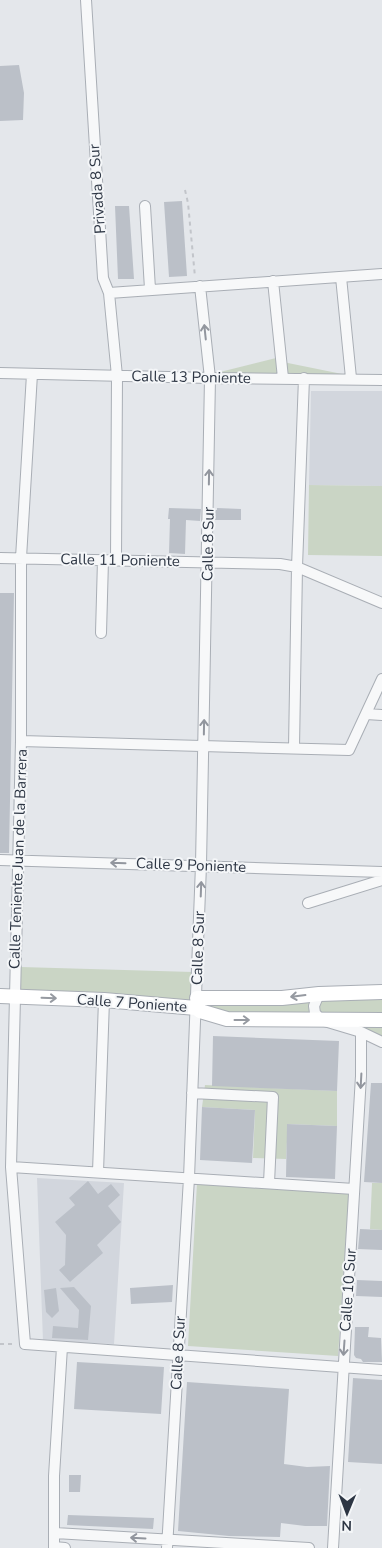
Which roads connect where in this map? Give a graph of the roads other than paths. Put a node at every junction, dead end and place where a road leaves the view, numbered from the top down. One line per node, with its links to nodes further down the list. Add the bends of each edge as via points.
1 (86, 0): 8 (street, Privada 8 Sur, via 103,278)
2 (145, 206): 7 (street)
3 (382, 274): 4 (street)
4 (341, 277): 5 (street); 15 (street)
5 (273, 281): 6 (street); 13 (street)
6 (198, 286): 7 (street); 12 (street, Calle 8 Sur, one-way to 6)
7 (150, 289): 8 (street)
8 (109, 293): 11 (street, Privada 8 Sur)
9 (0, 373): 10 (street, Calle 13 Poniente)
10 (32, 374): 11 (street, Calle 13 Poniente); 18 (street, Calle Teniente Juan de la Barrera)
11 (117, 376): 12 (street, Calle 13 Poniente); 20 (street, Privada 8 Sur)
12 (210, 378): 13 (street, Calle 13 Poniente); 21 (street, Calle 8 Sur, one-way to 12)
13 (283, 378): 14 (street, Calle 13 Poniente)
14 (304, 378): 15 (street, Calle 13 Poniente); 22 (street)
15 (351, 378): 16 (street, Calle 13 Poniente)
16 (382, 380)
17 (0, 558): 18 (street, Calle 11 Poniente)
18 (22, 558): 19 (street, Calle 11 Poniente); 28 (street, Calle Teniente Juan de la Barrera)
19 (103, 560): 20 (street, Calle 11 Poniente); 24 (street)
20 (116, 560): 21 (street, Calle 11 Poniente)
21 (207, 562): 22 (street, Calle 11 Poniente); 29 (street, Calle 8 Sur, one-way to 21)
22 (297, 567): 23 (street, Calle 11 Poniente); 30 (street)
23 (382, 603)
24 (102, 633)
25 (382, 679): 26 (street)
26 (366, 714): 27 (street); 30 (street, via 350,750)
27 (382, 715)
28 (21, 741): 29 (street); 32 (street, Calle Teniente Juan de la Barrera)
29 (204, 746): 30 (street); 33 (street, Calle 8 Sur)
30 (294, 748)
31 (0, 860): 32 (street, Calle 9 Poniente)
32 (18, 860): 33 (street, Calle 9 Poniente, one-way to 32); 40 (street, Calle Teniente Juan de la Barrera)
33 (202, 866): 34 (street, Calle 9 Poniente); 42 (street, Calle 8 Sur, one-way to 33)
34 (382, 872)
35 (382, 880): 36 (street)
36 (308, 903)
37 (382, 992): 38 (main road, Calle 7 Poniente)
38 (320, 994): 42 (main road, Calle 7 Poniente, one-way to 42); 43 (street, via 314,1006 315,1014)
39 (0, 996): 40 (main road, Calle 7 Poniente)
40 (14, 996): 41 (main road, Calle 7 Poniente, one-way to 41); 48 (street, Calle Teniente Juan de la Barrera)
41 (104, 1000): 42 (main road, Calle 7 Poniente); 49 (street)
42 (196, 1003): 43 (main road, Calle 7 Poniente, one-way to 43, via 205,1013 227,1019); 47 (street, Calle 8 Sur)
43 (321, 1020): 44 (main road, Calle 7 Poniente); 45 (street)
44 (382, 1020)
45 (361, 1032): 46 (street); 52 (street, Calle 10 Sur, one-way to 52, via 362,1076)
46 (382, 1042)
47 (192, 1094): 50 (street, Calle 8 Sur); 51 (street, via 273,1097)
48 (11, 1168): 49 (street); 53 (street, Calle Teniente Juan de la Barrera, via 25,1344)
49 (98, 1172): 50 (street)
50 (188, 1178): 51 (street); 54 (street, Calle 8 Sur)
51 (269, 1183): 52 (street)
52 (354, 1189): 55 (street, Calle 10 Sur, one-way to 55)
53 (62, 1347): 54 (street); 57 (street, via 54,1476)
54 (178, 1355): 55 (street); 58 (street, Calle 8 Sur)
55 (343, 1367): 56 (street); 62 (street, Calle 10 Sur)
56 (382, 1370)
57 (55, 1534): 58 (street, one-way to 57); 60 (street)
58 (167, 1544): 59 (street)
59 (260, 1547): 61 (street)
60 (58, 1548)
61 (309, 1548)
62 (333, 1548)

